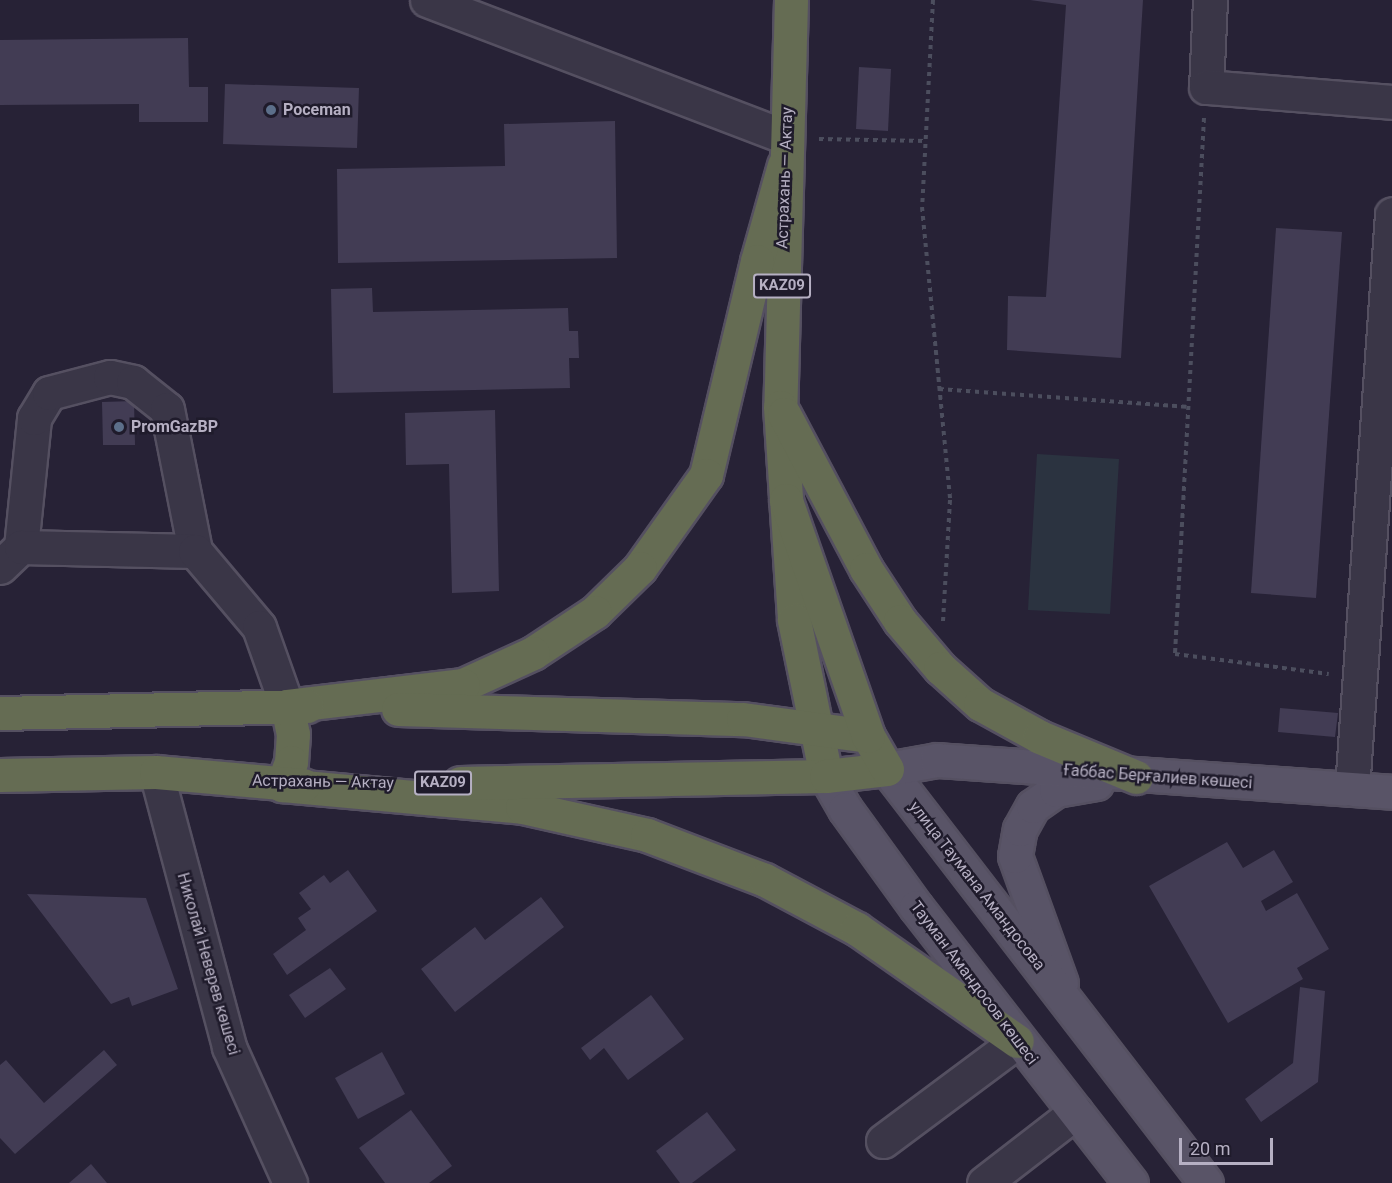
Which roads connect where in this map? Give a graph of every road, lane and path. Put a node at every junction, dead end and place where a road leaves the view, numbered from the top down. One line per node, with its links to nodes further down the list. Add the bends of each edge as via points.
1 (427, 0): 8 (street)
2 (791, 0): 8 (highway, Астрахань — Актау / KAZ09)
3 (933, 0): 7 (path)
4 (1210, 0): 5 (street)
5 (1206, 87): 6 (street); 12 (path)
6 (1392, 102)
7 (926, 141): 8 (path); 10 (path, via 922,207)
8 (785, 151): 11 (highway, Астрахань — Актау / KAZ09); 18 (highway, via 706,475 640,568 586,618 533,653 463,685)
9 (1392, 214): 17 (street)
10 (939, 389): 12 (path); 16 (path, via 950,500)
11 (780, 407): 13 (highway, Астрахань — Актау / KAZ09); 16 (highway, via 867,569 900,621)
12 (1189, 407): 17 (path, via 1176,654)
13 (786, 500): 20 (highway, Астрахань — Актау / KAZ09, via 794,620); 21 (highway, Астрахань — Актау / KAZ09)
14 (195, 551): 15 (street); 15 (street, via 167,409 133,382 110,377 49,393 34,418); 18 (street, via 259,627)
15 (11, 557)
16 (940, 668): 27 (highway, via 980,704 1040,737)
17 (1360, 678): 29 (street)
18 (286, 706): 19 (highway); 20 (highway, via 743,719); 28 (highway, via 293,734 291,762)
19 (0, 713)
20 (813, 725): 21 (highway); 26 (highway, Астрахань — Актау / KAZ09)
21 (868, 735): 22 (main road, Ғаббас Берғалиев көшесі); 23 (highway, Астрахань — Актау / KAZ09)
22 (924, 760): 23 (main road, Ғаббас Берғалиев көшесі); 27 (main road, Ғаббас Берғалиев көшесі)
23 (887, 769): 26 (highway, Астрахань — Актау / KAZ09); 31 (main road, улица Таумана Амандосова)
24 (156, 772): 25 (highway, Астрахань — Актау / KAZ09); 28 (highway, Астрахань — Актау / KAZ09); 35 (street, Николай Неверев көшесі, via 229,1047)
25 (0, 775)
26 (825, 776): 28 (highway, Астрахань — Актау / KAZ09); 32 (main road, Тауман Амандосов көшесі, via 844,809)
27 (1136, 777): 29 (main road, Ғаббас Берғалиев көшесі); 31 (main road, via 1056,790 1033,806 1020,829 1015,856 1050,945)
28 (282, 785): 32 (highway, via 522,807 647,835 765,880 857,929)
29 (1352, 789): 30 (main road, Ғаббас Берғалиев көшесі)
30 (1392, 792)
31 (1067, 1002): 38 (main road)
32 (1017, 1041): 33 (main road, Тауман Амандосов көшесі); 34 (street)
33 (1076, 1112): 36 (street); 37 (main road, Тауман Амандосов көшесі)
34 (883, 1141)
35 (290, 1183)
36 (984, 1183)
37 (1131, 1183)
38 (1206, 1183)

